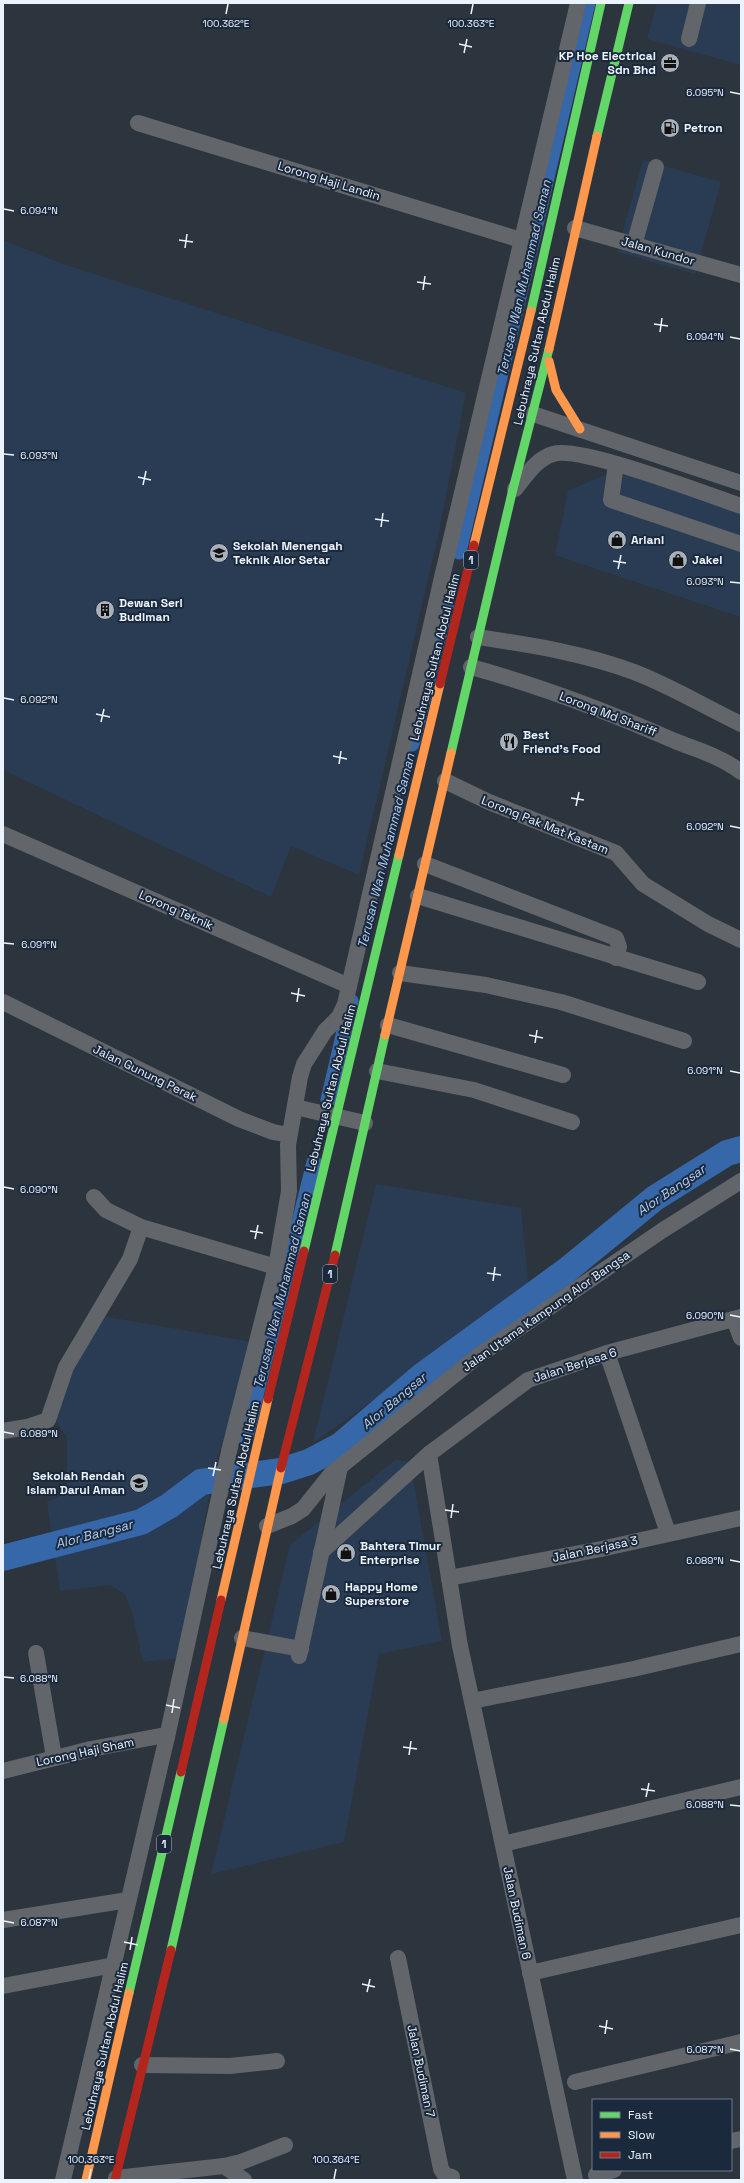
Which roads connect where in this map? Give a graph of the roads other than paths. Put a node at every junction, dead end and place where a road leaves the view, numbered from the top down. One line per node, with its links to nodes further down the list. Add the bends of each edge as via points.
1 (578, 3): 9 (street)
2 (601, 3): 21 (main road, Lebuhraya Sultan Abdul Halim / 1, via 530,320)
3 (629, 3): 8 (main road, Lebuhraya Sultan Abdul Halim / 1)
4 (698, 3): 5 (street)
5 (688, 40)
6 (138, 123): 9 (street, Lorong Haji Landin)
7 (656, 167): 10 (street)
8 (575, 228): 10 (street, Jalan Kundor); 12 (main road, Lebuhraya Sultan Abdul Halim / 1)
9 (521, 240): 20 (street)
10 (634, 245): 11 (street, Jalan Kundor)
11 (741, 275)
12 (548, 354): 13 (main road, Lebuhraya Sultan Abdul Halim / 1); 14 (main road, via 552,382 560,400)
13 (533, 414): 14 (street); 17 (main road, Lebuhraya Sultan Abdul Halim / 1)
14 (580, 429): 16 (street)
15 (616, 464): 17 (street, via 577,454 554,453 533,466); 18 (street); 19 (street, via 611,500)
16 (741, 483)
17 (512, 493): 22 (main road, Lebuhraya Sultan Abdul Halim / 1)
18 (741, 506)
19 (741, 544)
20 (443, 572): 21 (street); 34 (street)
21 (466, 578): 41 (main road, Lebuhraya Sultan Abdul Halim / 1)
22 (478, 637): 23 (main road, Lebuhraya Sultan Abdul Halim / 1); 24 (street, via 559,651 632,671)
23 (471, 667): 25 (street, Lorong Md Shariff, via 525,681 597,709 718,759); 26 (main road, Lebuhraya Sultan Abdul Halim / 1)
24 (741, 724)
25 (741, 772)
26 (445, 781): 28 (main road, Lebuhraya Sultan Abdul Halim / 1); 30 (street, Lorong Pak Mat Kastam, via 489,802 616,853 643,884 708,924)
27 (3, 834): 34 (street, Lorong Teknik)
28 (425, 864): 29 (main road, Lebuhraya Sultan Abdul Halim / 1); 31 (street, via 616,938 619,947)
29 (418, 896): 31 (street); 32 (main road, Lebuhraya Sultan Abdul Halim / 1)
30 (741, 940)
31 (616, 958): 33 (street)
32 (400, 973): 36 (main road, Lebuhraya Sultan Abdul Halim / 1); 37 (street, via 486,985 561,1002)
33 (698, 982)
34 (349, 986): 40 (street, via 342,1013 325,1032 304,1064)
35 (3, 1002): 44 (street, Jalan Gunung Perak, via 239,1119 273,1132)
36 (388, 1025): 38 (main road, Lebuhraya Sultan Abdul Halim / 1); 39 (street)
37 (684, 1041)
38 (377, 1071): 42 (street, via 474,1090); 43 (main road, Lebuhraya Sultan Abdul Halim / 1)
39 (563, 1075)
40 (295, 1107): 41 (street); 44 (street)
41 (336, 1117): 43 (street); 87 (main road, Lebuhraya Sultan Abdul Halim / 1, via 242,1507)
42 (572, 1122)
43 (365, 1123): 56 (main road, Lebuhraya Sultan Abdul Halim / 1, via 344,1220)
44 (289, 1135): 48 (street, via 289,1191)
45 (741, 1180): 54 (street, Jalan Utama Kampung Alor Bangsa, via 478,1356)
46 (94, 1197): 47 (street, via 106,1210)
47 (141, 1227): 48 (street); 52 (street, via 130,1260 66,1367 48,1420)
48 (276, 1267): 64 (street, via 230,1447)
49 (738, 1318): 50 (street); 51 (street, Jalan Berjasa 6)
50 (741, 1338)
51 (607, 1353): 53 (street, Jalan Berjasa 6, via 528,1380); 57 (street)
52 (3, 1431)
53 (429, 1454): 58 (street, Jalan Berjasa 6); 59 (street, Jalan Budiman 6)
54 (340, 1467): 56 (street, Jalan Utama Kampung Alor Bangsa, via 325,1481 303,1509 292,1516); 58 (street)
55 (741, 1518): 57 (street, Jalan Berjasa 3)
56 (269, 1519): 60 (main road, Lebuhraya Sultan Abdul Halim / 1)
57 (668, 1533): 59 (street, Jalan Berjasa 3, via 601,1549)
58 (321, 1552): 60 (street, via 300,1652)
59 (449, 1578): 63 (street, Jalan Budiman 6)
60 (242, 1638): 78 (main road, Lebuhraya Sultan Abdul Halim / 1, via 195,1850)
61 (741, 1644): 63 (street, via 633,1669)
62 (36, 1653): 65 (street)
63 (472, 1701): 68 (street, Jalan Budiman 6)
64 (167, 1737): 65 (street, Lorong Haji Sham, via 160,1736); 69 (street)
65 (54, 1757): 66 (street, Lorong Haji Sham)
66 (3, 1771)
67 (741, 1787): 68 (street)
68 (502, 1844): 74 (street, Jalan Budiman 6)
69 (128, 1900): 70 (street); 73 (street)
70 (3, 1920)
71 (741, 1925): 74 (street)
72 (398, 1958): 84 (street, Jalan Budiman 7, via 441,2169 445,2175)
73 (114, 1965): 75 (street); 86 (street)
74 (530, 1973): 89 (street, Jalan Budiman 6)
75 (3, 1986)
76 (741, 2042): 79 (street)
77 (278, 2061): 78 (street, via 230,2066)
78 (142, 2065): 85 (main road, Lebuhraya Sultan Abdul Halim / 1)
79 (576, 2082)
80 (285, 2145): 81 (street, via 242,2162)
81 (224, 2166): 85 (street); 88 (street)
82 (610, 2171): 83 (street)
83 (596, 2175)
84 (452, 2177)
85 (116, 2179)
86 (63, 2180)
87 (86, 2180)
88 (244, 2180)
89 (575, 2180)

